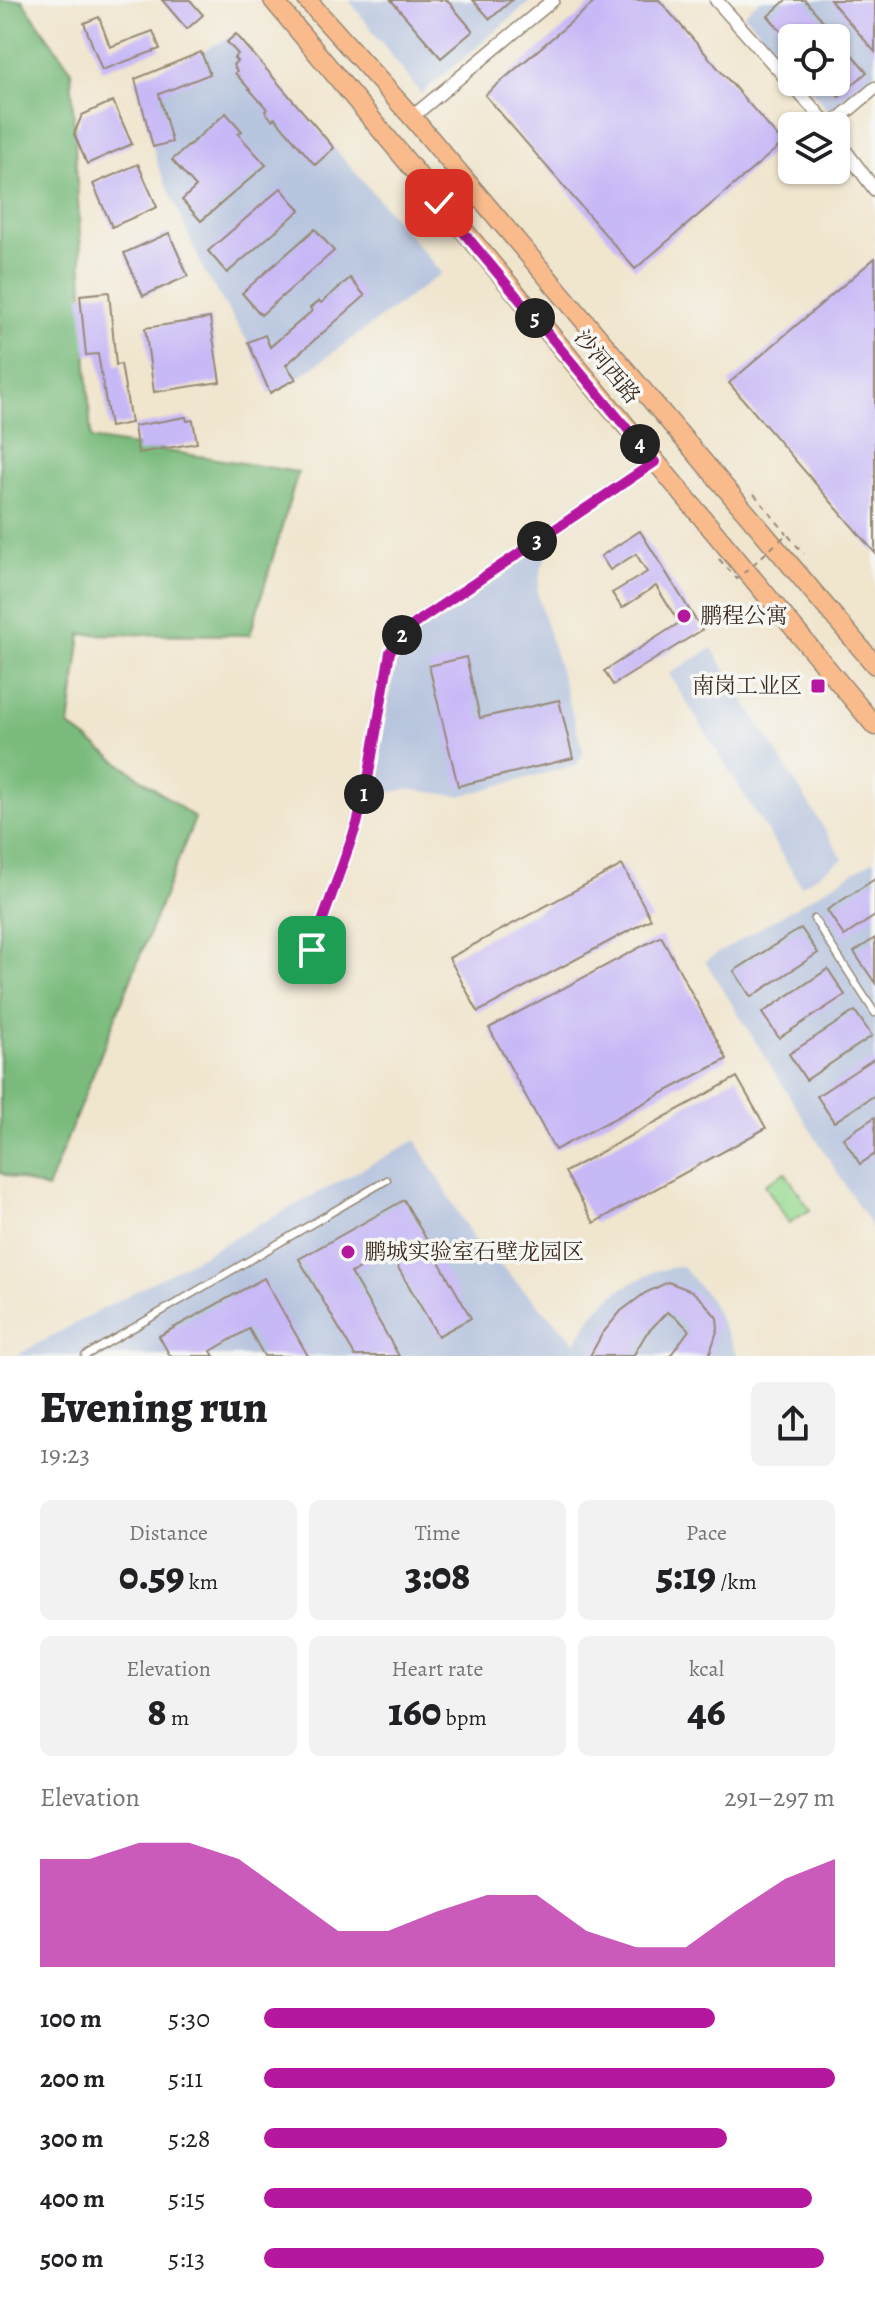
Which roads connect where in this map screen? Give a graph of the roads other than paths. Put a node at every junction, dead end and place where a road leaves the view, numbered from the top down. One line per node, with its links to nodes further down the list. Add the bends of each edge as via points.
1 (273, 0): 13 (main road, 沙河西路)
2 (307, 0): 6 (main road, 沙河西路)
3 (323, 0): 6 (main road)
4 (553, 0): 10 (street)
5 (716, 0): 8 (street)
6 (340, 37): 10 (main road, 沙河西路)
7 (875, 88): 9 (street)
8 (817, 112)
9 (847, 112)
10 (412, 117): 14 (main road, 沙河西路)
11 (850, 157): 12 (street)
12 (875, 190)
13 (655, 462): 15 (main road, 沙河西路); 17 (street, via 400,636 390,652 357,824)
14 (871, 653)
15 (875, 726)
16 (814, 919): 18 (lane)
17 (312, 950)
18 (875, 1013)
19 (387, 1180): 20 (lane)
20 (85, 1356)

